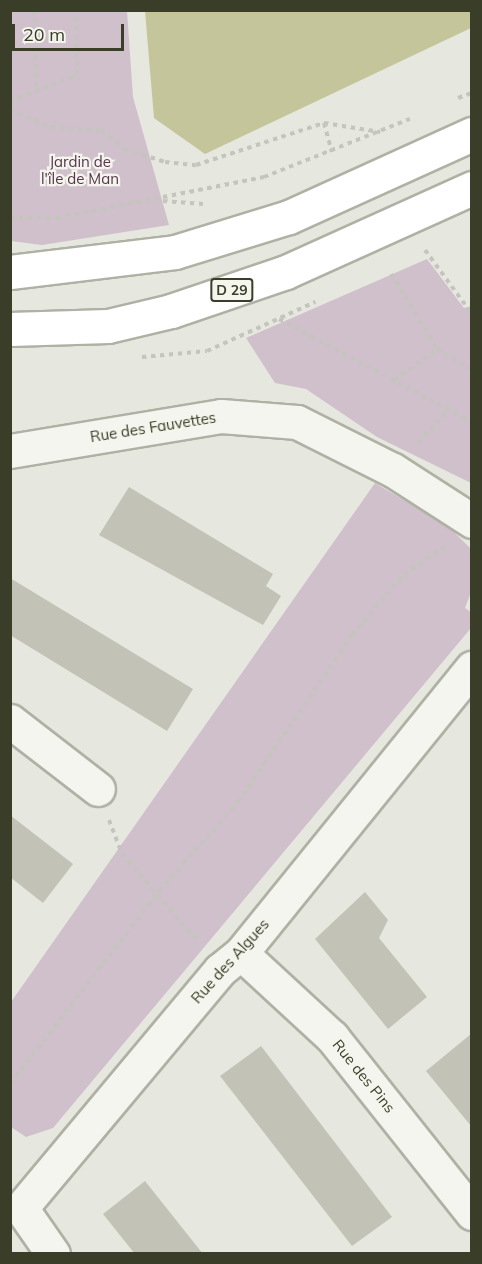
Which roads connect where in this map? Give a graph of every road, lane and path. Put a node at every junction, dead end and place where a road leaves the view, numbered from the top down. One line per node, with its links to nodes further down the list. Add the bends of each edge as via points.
1 (35, 10): 3 (path)
2 (76, 10): 3 (path, via 77,75)
3 (36, 91): 5 (path)
4 (471, 93): 6 (path)
5 (10, 101)
6 (451, 101)
7 (10, 111): 9 (path, via 51,127 101,131 125,148 196,165)
8 (421, 114): 10 (path)
9 (324, 123): 10 (path); 12 (path)
10 (381, 132): 12 (path)
11 (471, 134): 16 (main road, via 289,217 175,252)
12 (332, 152): 14 (path, via 264,177 196,186 159,201 57,218)
13 (471, 188): 20 (main road, D 29, via 286,272 171,311 108,326)
14 (10, 218)
15 (425, 250): 18 (path)
16 (12, 272)
17 (391, 274): 21 (path)
18 (471, 314)
19 (278, 319): 23 (path)
20 (10, 329)
21 (436, 349): 22 (path); 23 (path)
22 (471, 370)
23 (394, 380): 24 (path)
24 (449, 411): 25 (path); 27 (path)
25 (471, 422)
26 (10, 451): 27 (street, Rue des Fauvettes, via 221,416 297,422)
27 (393, 470): 28 (street)
28 (462, 532): 32 (path, via 404,574 352,635 238,802)
29 (471, 668): 33 (street, Rue des Algues)
30 (10, 721): 31 (street)
31 (98, 789): 32 (path, via 122,854)
32 (159, 891): 33 (path); 34 (path)
33 (231, 962): 35 (street, Rue des Algues); 36 (street, Rue des Pins, via 332,1037)
34 (10, 1084)
35 (16, 1201): 37 (street, Rue des Algues)
36 (471, 1213)
37 (53, 1254)

